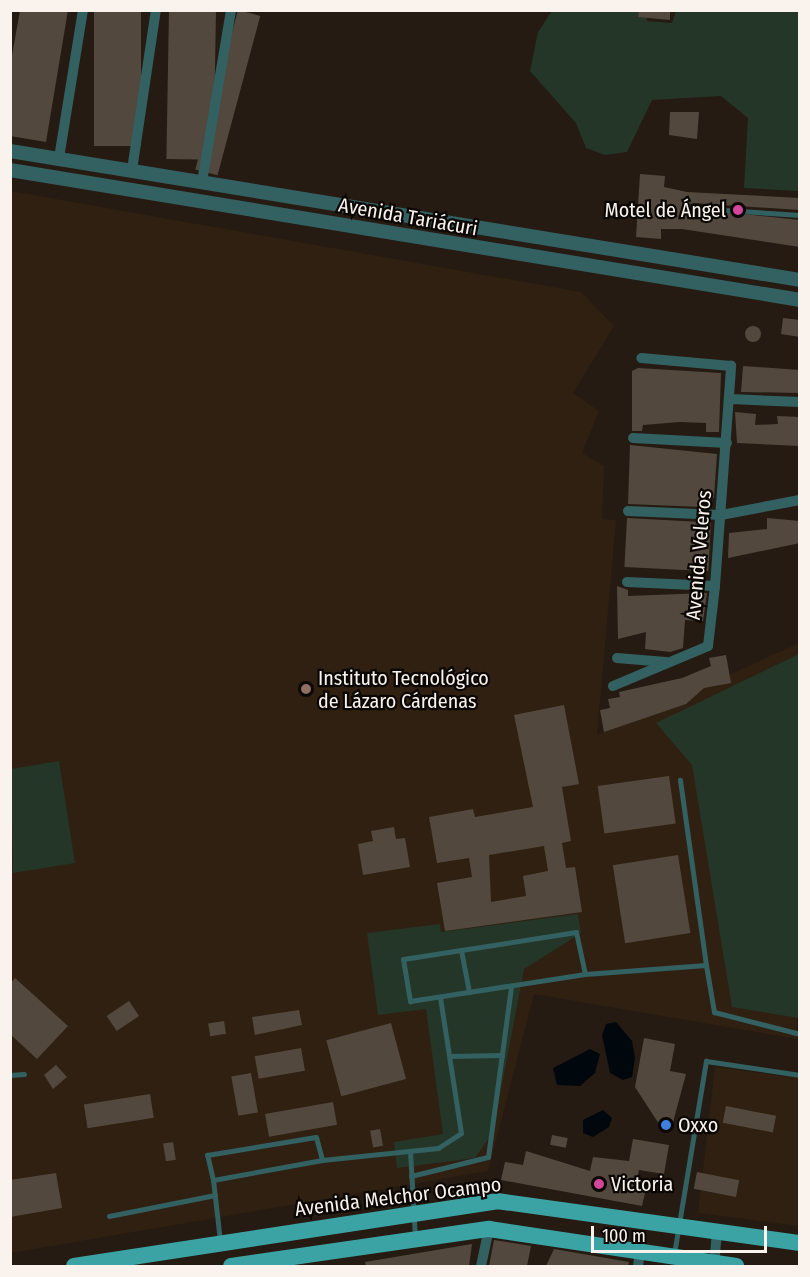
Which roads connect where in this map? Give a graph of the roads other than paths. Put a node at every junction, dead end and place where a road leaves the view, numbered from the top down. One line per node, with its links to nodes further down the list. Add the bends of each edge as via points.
1 (83, 10): 5 (street)
2 (156, 10): 7 (street)
3 (231, 10): 8 (street)
4 (10, 151): 5 (street, Avenida Tariácuri)
5 (59, 158): 7 (street, Avenida Tariácuri)
6 (10, 170): 12 (street, Avenida Tariácuri)
7 (132, 170): 8 (street, Avenida Tariácuri)
8 (202, 182): 11 (street, Avenida Tariácuri)
9 (693, 208): 10 (lane)
10 (800, 215)
11 (617, 248): 12 (street); 13 (street, Avenida Tariácuri)
12 (614, 272): 14 (street, Avenida Tariácuri)
13 (800, 280)
14 (800, 300)
15 (641, 358): 16 (street, Avenida Veleros, via 731,366)
16 (730, 399): 17 (street); 19 (street, Avenida Veleros)
17 (800, 402)
18 (633, 438): 19 (street)
19 (727, 443): 22 (street, Avenida Veleros)
20 (800, 500): 22 (street)
21 (628, 510): 22 (street)
22 (721, 515): 24 (street, Avenida Veleros)
23 (627, 582): 24 (street)
24 (715, 586): 26 (street, Avenida Veleros, via 708,646)
25 (617, 658): 26 (street)
26 (669, 663): 27 (street, Avenida Veleros)
27 (613, 686)
28 (680, 780): 30 (lane)
29 (461, 950): 31 (lane, via 576,933); 33 (lane); 34 (lane, via 403,958 410,1001)
30 (706, 965): 31 (lane); 35 (lane, via 714,1012)
31 (585, 974): 32 (lane)
32 (511, 986): 33 (lane); 36 (lane)
33 (469, 992): 34 (lane)
34 (440, 997): 37 (lane)
35 (800, 1034)
36 (502, 1055): 37 (lane); 43 (lane, via 488,1157)
37 (449, 1056): 41 (lane, via 460,1133 438,1148)
38 (10, 1074): 39 (lane)
39 (24, 1074)
40 (800, 1075): 48 (lane, via 706,1061)
41 (410, 1151): 42 (lane); 43 (lane)
42 (322, 1160): 44 (lane); 44 (lane, via 316,1137 207,1155)
43 (411, 1176): 46 (lane)
44 (213, 1180): 45 (lane)
45 (214, 1195): 47 (lane); 52 (lane)
46 (413, 1212): 48 (main road, Avenida Melchor Ocampo, via 497,1201); 51 (lane); 52 (main road, Avenida Melchor Ocampo)
47 (109, 1216)
48 (680, 1224): 50 (main road, Avenida Melchor Ocampo); 54 (lane)
49 (489, 1229): 51 (main road); 55 (main road); 60 (street)
50 (717, 1230): 53 (main road, Avenida Melchor Ocampo); 57 (street)
51 (415, 1237): 59 (main road)
52 (220, 1242): 56 (main road, Avenida Melchor Ocampo)
53 (800, 1243)
54 (674, 1256): 55 (main road); 57 (main road)
55 (639, 1259)
56 (143, 1261): 58 (main road, Avenida Melchor Ocampo)
57 (714, 1265): 61 (main road)
58 (74, 1266)
59 (231, 1266)
60 (481, 1266)
61 (736, 1266)

